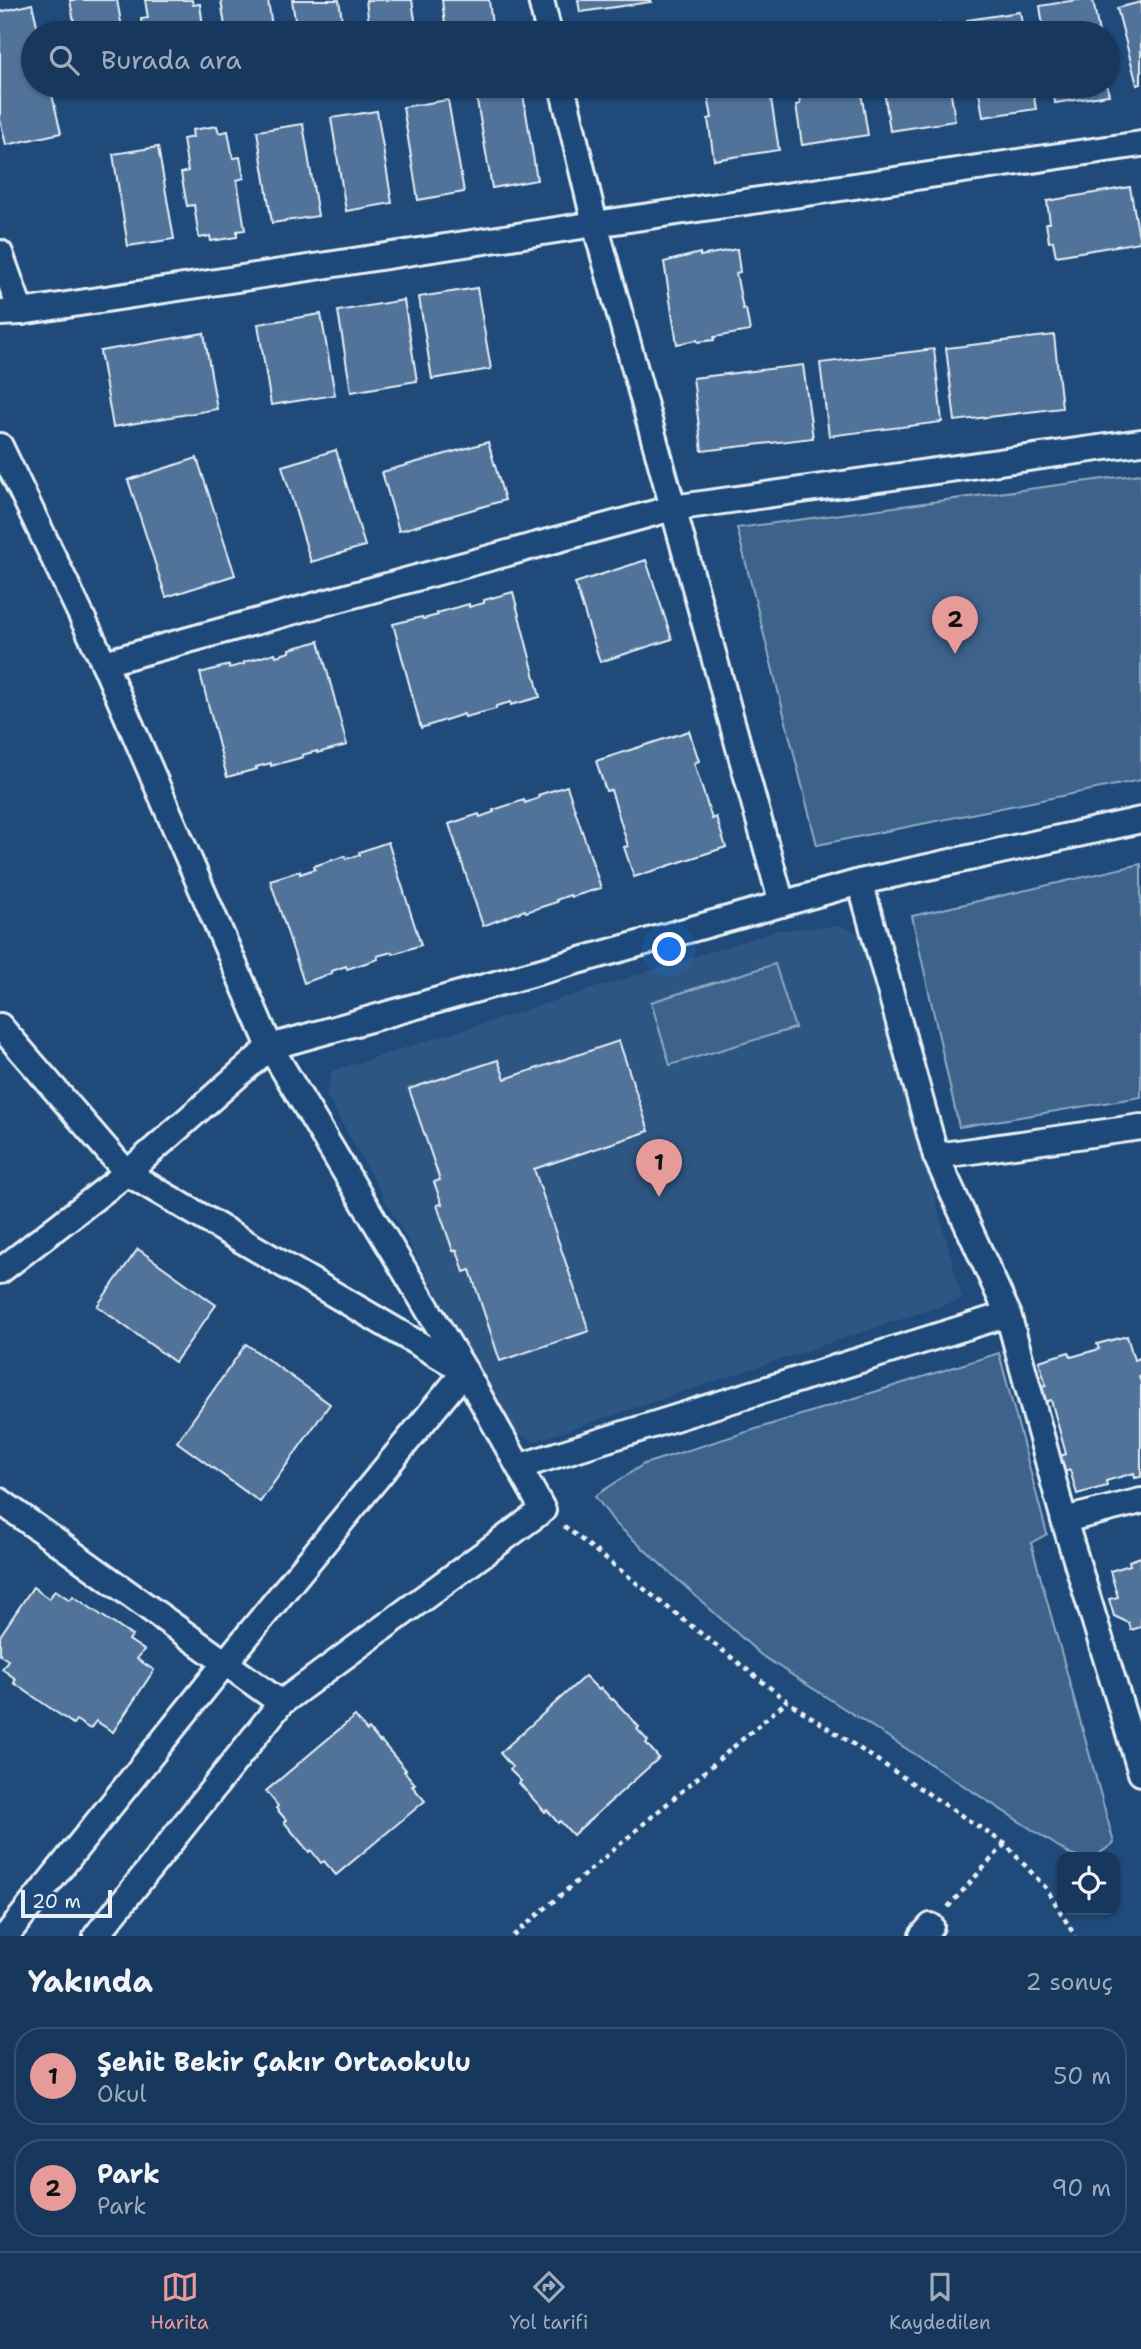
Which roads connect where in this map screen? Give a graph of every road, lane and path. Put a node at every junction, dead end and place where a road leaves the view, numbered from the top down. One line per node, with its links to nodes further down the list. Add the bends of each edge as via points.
1 (541, 0): 2 (street)
2 (546, 21)
3 (565, 98): 5 (street)
4 (1141, 144): 5 (street)
5 (595, 224): 7 (street); 10 (street)
6 (0, 253): 7 (street)
7 (10, 312)
8 (1141, 442): 10 (street)
9 (0, 446): 11 (street)
10 (673, 508): 11 (street); 14 (street)
11 (104, 663): 16 (street)
12 (1141, 820): 13 (street)
13 (860, 882): 14 (street); 18 (street)
14 (782, 904): 16 (street)
15 (0, 1026): 19 (street)
16 (270, 1047): 19 (street); 22 (street)
17 (1141, 1128): 18 (street)
18 (936, 1156): 21 (street)
19 (127, 1173): 20 (street); 22 (street)
20 (0, 1271)
21 (1008, 1314): 23 (street); 27 (street)
22 (465, 1371): 23 (street); 28 (street)
23 (520, 1466): 26 (street)
24 (0, 1501): 28 (street)
25 (1141, 1501): 27 (street)
26 (543, 1510): 29 (path); 30 (street)
27 (1065, 1520): 31 (street)
28 (225, 1663): 30 (street); 34 (street)
29 (787, 1701): 32 (path); 36 (path)
30 (281, 1703): 35 (street)
31 (1141, 1773)
32 (1004, 1844): 33 (path); 37 (path, via 1046,1888)
33 (926, 1931)
34 (6, 1936)
35 (96, 1936)
36 (513, 1936)
37 (1075, 1936)

